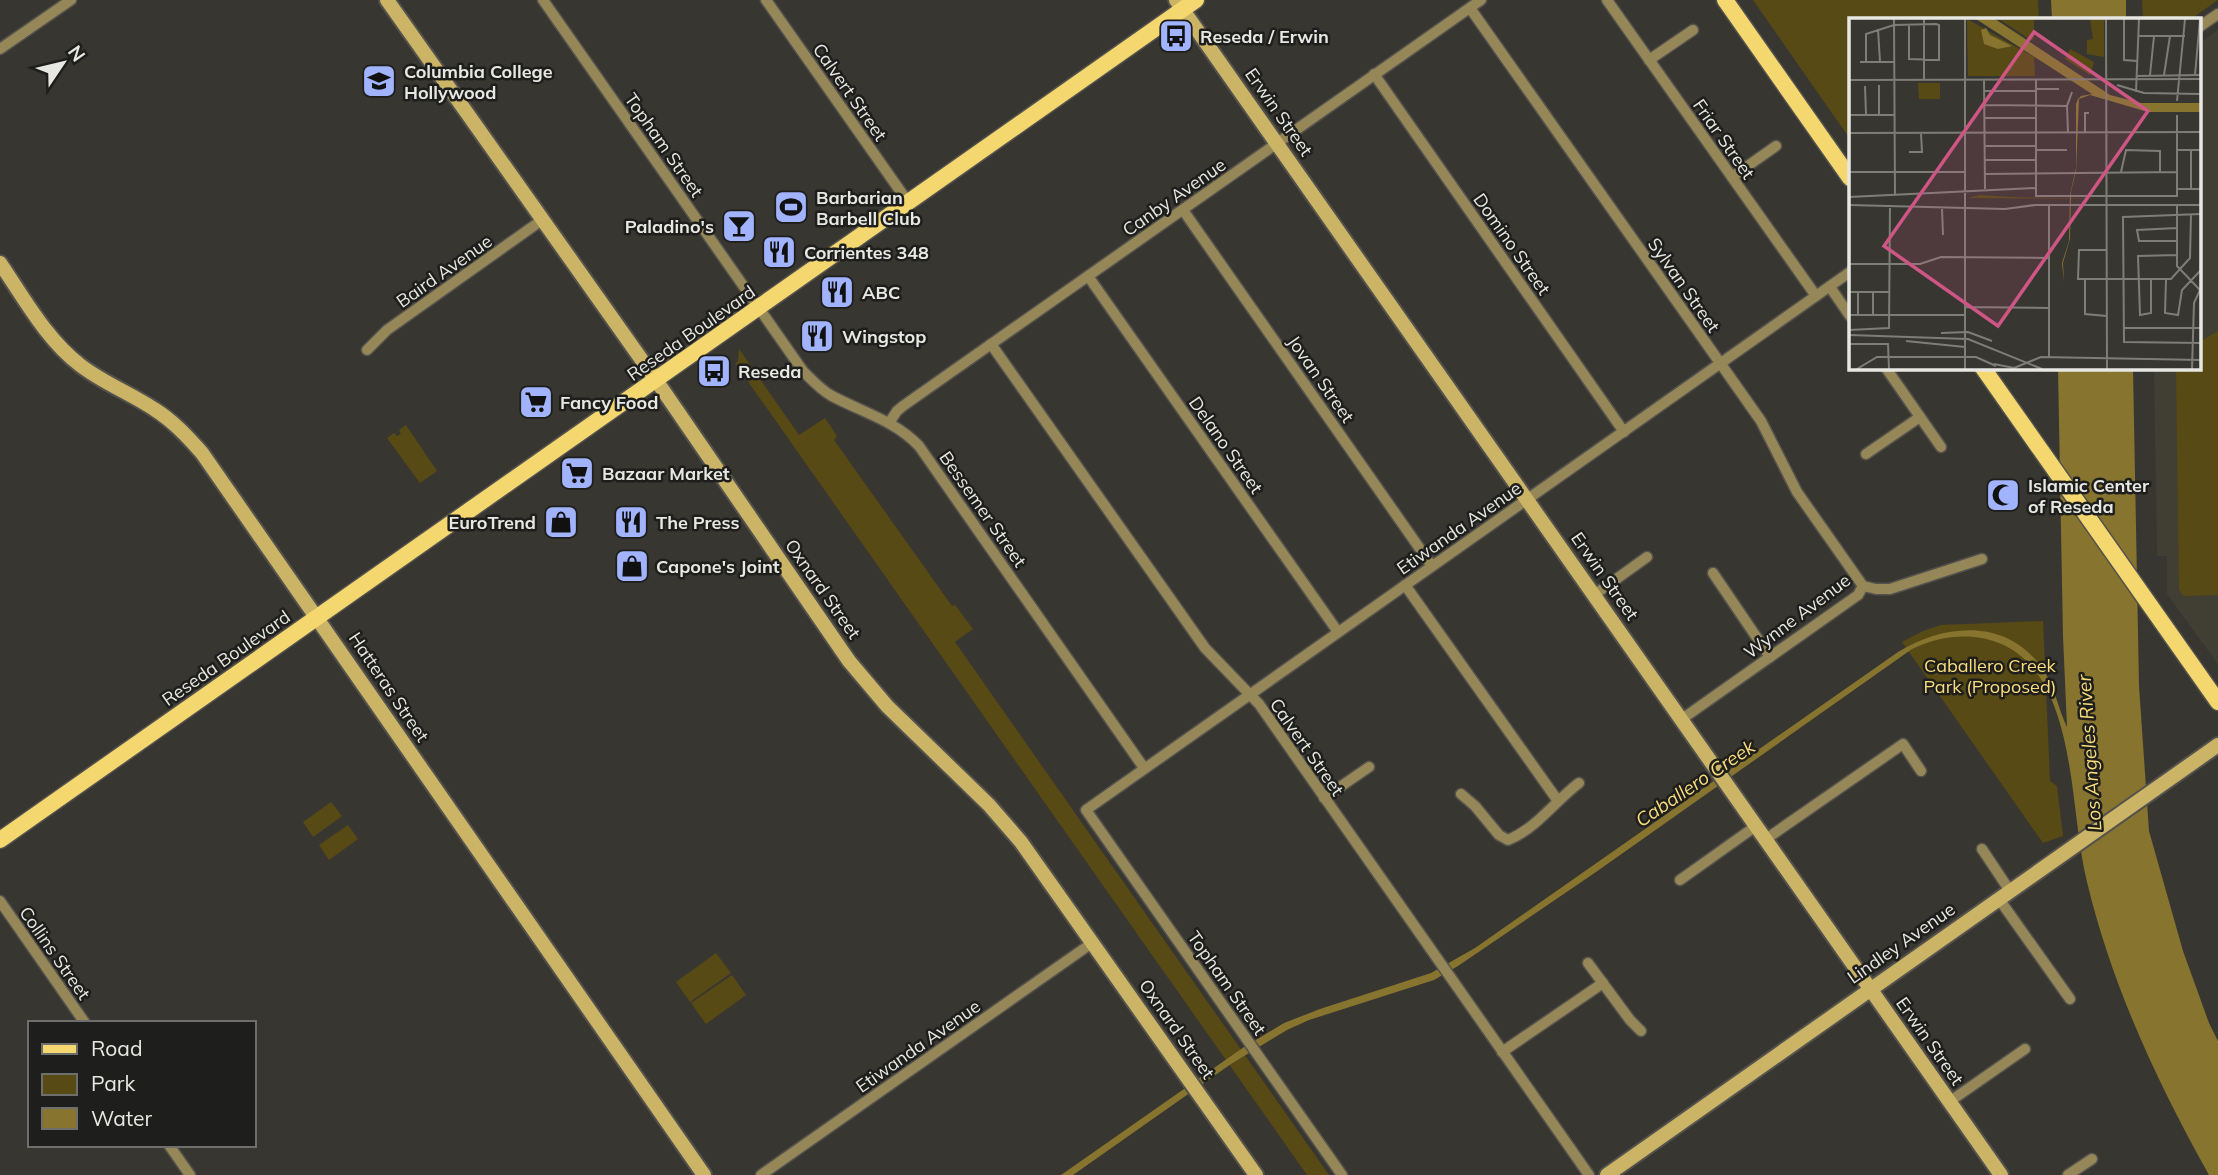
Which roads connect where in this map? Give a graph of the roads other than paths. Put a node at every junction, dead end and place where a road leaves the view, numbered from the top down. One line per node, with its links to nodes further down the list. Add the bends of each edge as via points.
1 (71, 0): 13 (street)
2 (387, 0): 22 (street, Oxnard Street)
3 (543, 0): 28 (street, Topham Street)
4 (766, 0): 20 (street, Calvert Street)
5 (1480, 0): 9 (street, Canby Avenue)
6 (1607, 0): 14 (street, Friar Street)
7 (1725, 0): 19 (main road)
8 (1185, 3): 16 (street, Erwin Street); 20 (main road, Reseda Boulevard)
9 (1470, 8): 15 (street, Canby Avenue); 32 (street, Sylvan Street)
10 (2218, 13): 11 (street)
11 (2200, 26)
12 (1693, 30): 14 (street)
13 (0, 50)
14 (1649, 60): 18 (street, Friar Street)
15 (1374, 75): 16 (street, Canby Avenue); 38 (street, Domino Street)
16 (1277, 143): 21 (street, Canby Avenue); 41 (street, Erwin Street)
17 (1776, 146): 18 (street)
18 (1732, 177): 27 (street, Friar Street)
19 (1849, 177)
20 (908, 202): 28 (main road, Reseda Boulevard)
21 (1183, 210): 25 (street, Canby Avenue); 44 (street, Jovan Street)
22 (542, 220): 31 (street, Baird Avenue, via 387,330); 35 (street, Oxnard Street)
23 (0, 263): 49 (street, Hatteras Street, via 69,357 187,435)
24 (1849, 273): 26 (street, Etiwanda Avenue)
25 (1087, 276): 30 (street, Canby Avenue); 50 (street, Delano Street)
26 (1830, 287): 27 (street, Etiwanda Avenue); 29 (street)
27 (1816, 296): 32 (street, Etiwanda Avenue)
28 (758, 309): 35 (main road, Reseda Boulevard); 37 (street, Bessemer Street, via 819,387)
29 (1849, 315)
30 (991, 344): 37 (street, Canby Avenue, via 902,406); 52 (street, Calvert Street, via 1205,648)
31 (367, 350)
32 (1720, 364): 38 (street, Etiwanda Avenue); 47 (street, Sylvan Street, via 1761,421 1797,492)
33 (1887, 369): 36 (street)
34 (1984, 369): 53 (main road)
35 (656, 380): 49 (main road, Reseda Boulevard); 71 (street, Oxnard Street, via 857,670 887,706 1005,822)
36 (1920, 416): 39 (street); 40 (street)
37 (889, 424): 57 (street, Bessemer Street, via 919,446)
38 (1624, 432): 41 (street, Etiwanda Avenue)
39 (1941, 447)
40 (1866, 454)
41 (1527, 499): 44 (street, Etiwanda Avenue); 48 (street, Erwin Street)
42 (1647, 557): 48 (street)
43 (1982, 559): 47 (street, Wynne Avenue, via 1890,589)
44 (1432, 566): 46 (street, Etiwanda Avenue)
45 (1713, 573): 51 (street)
46 (1405, 585): 50 (street, Etiwanda Avenue); 62 (street)
47 (1863, 586): 51 (street, Wynne Avenue, via 1858,595)
48 (1594, 594): 54 (street, Erwin Street)
49 (317, 618): 66 (main road, Reseda Boulevard); 84 (street, Hatteras Street)
50 (1338, 632): 52 (street, Etiwanda Avenue)
51 (1770, 657): 54 (street, Wynne Avenue)
52 (1250, 694): 57 (street, Etiwanda Avenue); 61 (street, Calvert Street)
53 (2218, 702)
54 (1682, 719): 64 (street, Erwin Street)
55 (2218, 745): 69 (street, Lindley Avenue)
56 (1369, 767): 61 (street)
57 (1144, 768): 63 (street, Etiwanda Avenue)
58 (1921, 771): 65 (street, via 1903,744)
59 (1579, 783): 62 (street)
60 (1461, 794): 62 (street, via 1508,840)
61 (1324, 798): 79 (street, Calvert Street)
62 (1558, 801)
63 (1086, 810): 87 (street, Topham Street)
64 (1756, 825): 65 (street, Erwin Street); 68 (street)
65 (1766, 838): 74 (street, Erwin Street)
66 (0, 841)
67 (1982, 849): 69 (street)
68 (1680, 880)
69 (2005, 895): 74 (street, Lindley Avenue); 75 (street)
70 (0, 901): 76 (street, Collins Street)
71 (1092, 943): 85 (street, Etiwanda Avenue); 86 (street, Oxnard Street)
72 (1588, 963): 73 (street)
73 (1603, 983): 77 (street); 79 (street)
74 (1870, 988): 80 (street, Erwin Street); 89 (street, Lindley Avenue)
75 (2070, 999)
76 (84, 1021)
77 (1641, 1031)
78 (2025, 1049): 80 (street)
79 (1503, 1052): 88 (street, Calvert Street)
80 (1949, 1102): 90 (street, Erwin Street)
81 (170, 1147): 83 (street)
82 (2092, 1159): 91 (street)
83 (190, 1175)
84 (705, 1175)
85 (761, 1175)
86 (1256, 1175)
87 (1342, 1175)
88 (1589, 1175)
89 (1606, 1175)
90 (2001, 1175)
91 (2068, 1175)

